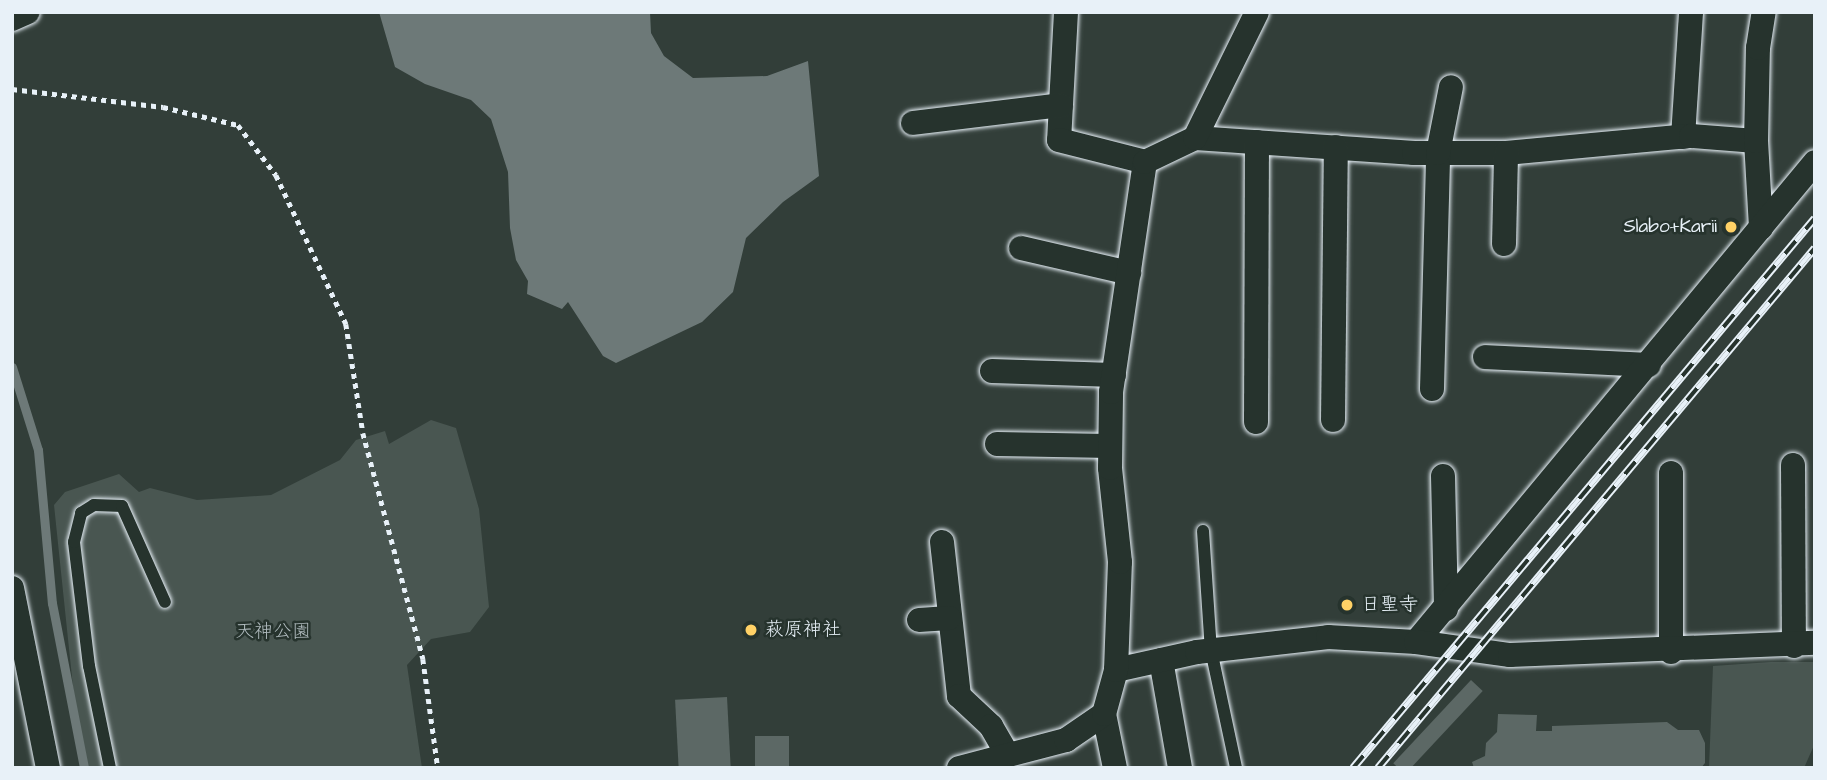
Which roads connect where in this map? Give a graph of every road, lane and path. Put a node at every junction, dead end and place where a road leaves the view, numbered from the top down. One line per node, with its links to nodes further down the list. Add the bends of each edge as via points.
1 (28, 12): 6 (street)
2 (1066, 12): 9 (street)
3 (1257, 12): 12 (street)
4 (1691, 12): 11 (street)
5 (1764, 12): 13 (street, via 1758,48)
6 (12, 19)
7 (1451, 87): 16 (street)
8 (12, 89): 53 (path, via 163,107 238,125 276,175 346,324 363,433 423,659)
9 (1061, 105): 10 (street); 18 (street, via 1059,139)
10 (913, 123)
11 (1683, 137): 13 (street); 17 (street)
12 (1195, 138): 14 (street); 18 (street)
13 (1756, 141): 20 (street)
14 (1257, 142): 15 (street); 30 (street)
15 (1336, 148): 16 (street); 29 (street)
16 (1438, 153): 17 (street); 28 (street)
17 (1506, 153): 21 (street)
18 (1145, 162): 23 (street)
19 (1815, 162): 20 (street)
20 (1761, 228): 25 (street)
21 (1504, 244)
22 (1021, 248): 23 (street)
23 (1129, 273): 27 (street)
24 (1485, 357): 25 (street)
25 (1649, 365): 40 (street)
26 (992, 371): 27 (street)
27 (1114, 375): 32 (street)
28 (1432, 389)
29 (1334, 420)
30 (1256, 422)
31 (997, 444): 32 (street)
32 (1110, 446): 48 (street, via 1120,562)
33 (1793, 465): 44 (street)
34 (1671, 473): 46 (street)
35 (1443, 476): 40 (street)
36 (1203, 531): 45 (lane)
37 (942, 542): 41 (street)
38 (12, 588): 51 (street)
39 (165, 602): 52 (lane, via 122,506 101,503 81,513 74,542 89,666)
40 (1446, 608): 43 (street)
41 (949, 618): 42 (street); 50 (street, via 959,696 991,726)
42 (919, 620)
43 (1416, 642): 45 (street, via 1328,637); 46 (street, via 1510,655)
44 (1805, 644): 46 (street)
45 (1211, 650): 47 (street); 57 (lane)
46 (1671, 652)
47 (1161, 660): 48 (street); 56 (street)
48 (1116, 670): 49 (street)
49 (1104, 714): 50 (street, via 1066,740); 55 (street)
50 (1007, 754): 54 (street)
51 (48, 768)
52 (110, 768)
53 (438, 768)
54 (958, 768)
55 (1115, 768)
56 (1180, 768)
57 (1236, 768)

